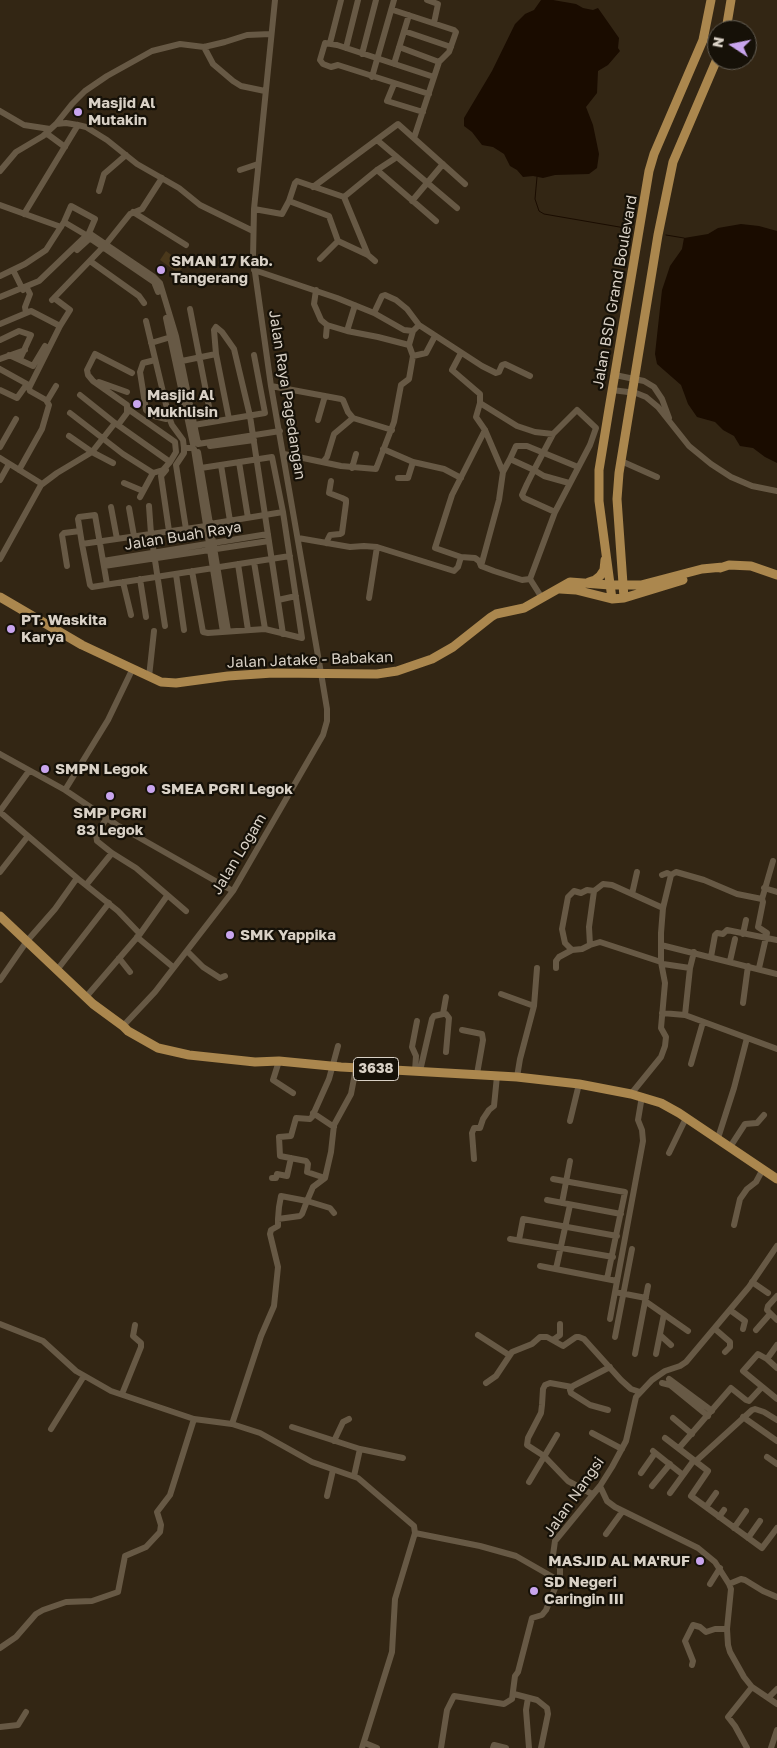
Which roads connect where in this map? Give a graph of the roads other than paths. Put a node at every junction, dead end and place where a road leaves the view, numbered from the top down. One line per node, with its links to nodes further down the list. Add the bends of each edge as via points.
1 (275, 0): 14 (street, Jalan Raya Pagedangan)
2 (341, 0): 15 (street)
3 (358, 0): 19 (street)
4 (376, 0): 20 (street)
5 (393, 0): 9 (street)
6 (430, 0): 12 (street, via 438,4)
7 (711, 0): 108 (main road, Jalan BSD Grand Boulevard, via 703,40 649,171)
8 (731, 0): 11 (main road)
9 (393, 10): 10 (street); 21 (street)
10 (409, 15): 12 (street); 13 (street)
11 (728, 20)
12 (434, 23): 18 (street, via 455,30)
13 (404, 31): 17 (street); 18 (street)
14 (271, 34): 16 (street, via 247,34); 28 (street, Jalan Raya Pagedangan)
15 (330, 43): 19 (street); 25 (street, via 325,43 321,63 331,67 338,64)
16 (204, 47): 28 (street, via 214,64 233,81); 32 (street, via 180,44 152,51 85,91)
17 (399, 47): 22 (street); 23 (street)
18 (450, 47): 22 (street)
19 (346, 48): 20 (street)
20 (362, 54): 21 (street)
21 (378, 60): 23 (street); 25 (street)
22 (440, 62): 26 (street)
23 (394, 64): 26 (street)
24 (712, 70): 110 (main road, via 672,162)
25 (372, 76): 27 (street)
26 (434, 77): 29 (street)
27 (394, 84): 29 (street); 31 (street, via 387,101)
28 (265, 91): 40 (street, Jalan Raya Pagedangan)
29 (429, 94): 31 (street)
30 (0, 111): 34 (street, via 24,125)
31 (423, 112): 35 (street)
32 (56, 124): 33 (street); 34 (street)
33 (78, 125): 37 (street); 38 (street, via 107,140)
34 (48, 131): 37 (street); 44 (street, via 16,152)
35 (414, 138): 36 (street, via 398,124); 41 (street)
36 (377, 140): 39 (street); 48 (street)
37 (65, 147): 57 (street)
38 (126, 155): 45 (street); 49 (street, via 104,174)
39 (397, 157): 43 (street); 46 (street)
40 (258, 164): 42 (street); 55 (street, Jalan Raya Pagedangan)
41 (442, 164): 46 (street); 47 (street)
42 (240, 170)
43 (377, 170): 50 (street); 52 (street)
44 (0, 171)
45 (162, 178): 56 (street, via 142,209); 60 (street, via 200,205)
46 (427, 182): 52 (street); 54 (street)
47 (465, 184)
48 (313, 187): 50 (street); 51 (street, via 296,182)
49 (99, 192)
50 (344, 197): 65 (street)
51 (289, 200): 55 (street, via 282,214); 62 (street, via 329,216)
52 (412, 201): 58 (street)
53 (0, 205): 57 (street)
54 (457, 208)
55 (254, 209): 60 (street, Jalan Raya Pagedangan)
56 (133, 212): 63 (street); 64 (street)
57 (24, 214): 59 (street)
58 (436, 221)
59 (63, 225): 61 (street); 61 (street, via 72,206 96,219); 69 (street, via 46,250)
60 (252, 231): 70 (street, Jalan Raya Pagedangan)
61 (88, 234): 64 (street); 72 (street, via 46,275)
62 (338, 241): 65 (street); 66 (street)
63 (186, 245)
64 (105, 246): 67 (street); 72 (street, via 89,239 47,279); 90 (street, via 154,282); 105 (street, via 158,280 176,336)
65 (368, 255): 68 (street)
66 (320, 259)
67 (90, 261): 76 (street); 85 (street, via 53,299 70,310)
68 (375, 261)
69 (13, 270): 71 (street); 72 (street)
70 (254, 270): 73 (street); 113 (street, Jalan Raya Pagedangan)
71 (0, 276)
72 (24, 290): 74 (street); 75 (street); 79 (street, via 30,294)
73 (316, 290): 77 (street); 83 (street, via 314,304)
74 (0, 297)
75 (0, 301)
76 (144, 303)
77 (355, 305): 80 (street); 86 (street)
78 (190, 309): 101 (street)
79 (26, 313): 82 (street); 85 (street, via 32,311)
80 (374, 314): 84 (street, via 385,295 407,309); 87 (street)
81 (146, 321): 92 (street)
82 (0, 324)
83 (327, 325): 86 (street); 88 (street)
84 (419, 325): 87 (street); 89 (street)
85 (60, 326): 122 (street, via 29,388)
86 (347, 331): 93 (street)
87 (412, 331): 93 (street)
88 (326, 336)
89 (435, 336): 96 (street); 100 (street, via 426,353)
90 (171, 337): 92 (street); 105 (street)
91 (0, 340): 95 (street, via 19,331 25,332 31,336)
92 (151, 343): 104 (street)
93 (409, 345): 100 (street)
94 (45, 346): 103 (street, via 34,366)
95 (25, 350): 99 (street); 103 (street)
96 (461, 353): 109 (street, via 495,372 505,364); 123 (street, via 452,370 480,394)
97 (216, 354): 101 (street); 126 (street, via 216,327 234,349); 130 (street)
98 (254, 354): 126 (street, via 265,413)
99 (9, 355): 102 (street); 103 (street)
100 (413, 356): 136 (street, via 409,379 401,385)
101 (199, 358): 105 (street); 132 (street)
102 (0, 359)
103 (20, 359)
104 (155, 360): 121 (street); 127 (street, via 143,363 140,372 146,410 154,416)
105 (178, 362): 118 (street); 135 (street)
106 (0, 369): 114 (street, via 27,384 17,398)
107 (132, 373): 111 (street, via 95,354 87,370)
108 (615, 375): 110 (street); 115 (main road, Jalan BSD Grand Boulevard)
109 (530, 376)
110 (634, 379): 117 (main road); 134 (street, via 654,388)
111 (93, 381): 116 (street); 124 (street)
112 (56, 386): 122 (street)
113 (271, 386): 120 (street); 138 (street, Jalan Raya Pagedangan)
114 (0, 390)
115 (612, 390): 117 (street); 202 (main road, Jalan BSD Grand Boulevard, via 599,470 599,501)
116 (127, 392)
117 (632, 393): 134 (street, via 646,397); 154 (main road)
118 (183, 394): 121 (street); 143 (street)
119 (80, 395): 133 (street)
120 (325, 396): 128 (street, via 343,400); 131 (street)
121 (164, 398): 127 (street)
122 (47, 401): 165 (street, via 49,405 42,429)
123 (480, 403): 137 (street, via 475,415); 139 (street, via 517,426)
124 (128, 409): 133 (street); 160 (street, via 175,442)
125 (70, 413): 142 (street)
126 (250, 416): 130 (street); 141 (street)
127 (169, 417): 145 (street, via 183,440)
128 (353, 418): 136 (street); 157 (street, via 334,434)
129 (16, 419): 144 (street)
130 (229, 420): 132 (street)
131 (318, 420)
132 (212, 422): 135 (street)
133 (116, 424): 142 (street); 160 (street)
134 (671, 424): 177 (street, via 689,446 718,469 752,486)
135 (194, 425): 143 (street)
136 (392, 430): 146 (street)
137 (485, 430): 167 (street); 171 (street)
138 (280, 431): 141 (street); 148 (street, Jalan Raya Pagedangan)
139 (553, 434): 150 (street); 162 (street, via 577,410 596,428)
140 (70, 436): 147 (street)
141 (253, 437): 143 (street); 152 (street)
142 (102, 439): 147 (street); 168 (street)
143 (196, 446): 145 (street); 163 (street); 186 (street)
144 (0, 447)
145 (184, 448): 160 (street)
146 (383, 449): 158 (street); 164 (street, via 376,470)
147 (92, 452): 155 (street); 176 (street)
148 (284, 454): 157 (street); 193 (street, Jalan Raya Pagedangan)
149 (356, 454): 164 (street)
150 (543, 454): 153 (street, via 530,447 517,446); 162 (street); 166 (street)
151 (0, 458): 159 (street)
152 (257, 459): 156 (street); 181 (street, via 272,457); 183 (street)
153 (510, 459): 166 (street); 167 (street)
154 (621, 461): 169 (street); 206 (main road, via 617,499)
155 (113, 462)
156 (239, 462): 161 (street); 184 (street)
157 (323, 462): 164 (street)
158 (413, 462): 170 (street, via 408,478); 171 (street, via 444,469)
159 (9, 464): 165 (street); 172 (street)
160 (173, 464): 168 (street); 187 (street); 189 (street, via 161,476)
161 (221, 465): 163 (street); 185 (street)
162 (578, 467): 175 (street)
163 (201, 468): 186 (street)
164 (352, 468)
165 (19, 470): 176 (street)
166 (534, 470): 175 (street); 182 (street, via 522,496)
167 (503, 472): 211 (street, via 498,507)
168 (152, 473): 174 (street, via 142,494)
169 (657, 477)
170 (398, 478)
171 (461, 478): 203 (street, via 435,548)
172 (0, 480)
173 (331, 481): 196 (street, via 329,493 346,500 346,503 342,533 330,535)
174 (124, 483)
175 (569, 483): 182 (street)
176 (42, 484): 204 (street)
177 (777, 491)
178 (149, 506): 190 (street)
179 (111, 507): 194 (street)
180 (129, 508): 191 (street)
181 (283, 512): 183 (street); 201 (street)
182 (556, 512): 219 (street)
183 (265, 515): 184 (street); 192 (street)
184 (248, 518): 185 (street)
185 (230, 521): 186 (street)
186 (208, 525): 187 (street); 198 (street)
187 (186, 529): 189 (street)
188 (80, 531): 195 (street, via 78,518 94,515); 197 (street); 210 (street, via 62,535)
189 (169, 531): 190 (street)
190 (151, 534): 191 (street); 200 (street)
191 (134, 536): 194 (street)
192 (269, 538): 198 (street, Jalan Buah Raya); 205 (street)
193 (298, 538): 196 (street); 244 (street, Jalan Raya Pagedangan)
194 (116, 539): 195 (street)
195 (99, 542): 197 (street); 208 (street)
196 (326, 543): 199 (street)
197 (82, 544): 223 (street, via 90,585)
198 (212, 547): 200 (street, Jalan Buah Raya); 213 (street)
199 (377, 547): 203 (street, via 454,571); 229 (street)
200 (154, 556): 208 (street, Jalan Buah Raya); 217 (street)
201 (290, 556): 205 (street); 227 (street)
202 (606, 556): 221 (main road, via 600,576); 224 (main road, Jalan BSD Grand Boulevard)
203 (460, 557): 211 (street, via 475,558)
204 (0, 559)
205 (272, 559): 207 (street); 233 (street)
206 (622, 559): 222 (main road, via 632,579); 225 (main road)
207 (254, 562): 209 (street); 237 (street)
208 (103, 564): 223 (street)
209 (238, 564): 213 (street); 239 (street)
210 (67, 566)
211 (481, 566): 219 (street, via 518,579)
212 (723, 567): 216 (main road, via 739,564); 222 (main road); 231 (main road)
213 (215, 568): 214 (street); 241 (street)
214 (192, 571): 215 (street); 241 (street, via 202,632)
215 (176, 574): 217 (street); 238 (street)
216 (777, 575)
217 (158, 576): 218 (street); 236 (street)
218 (140, 579): 220 (street); 235 (street)
219 (530, 579): 230 (street)
220 (123, 582): 223 (street); 234 (street)
221 (584, 582): 224 (main road); 226 (main road, Jalan Jatake - Babakan, via 570,582)
222 (648, 583): 225 (main road)
223 (106, 584)
224 (610, 585): 225 (main road); 232 (main road, Jalan BSD Grand Boulevard)
225 (624, 585): 231 (main road)
226 (560, 589): 230 (main road, Jalan Jatake - Babakan); 232 (main road)
227 (296, 596): 233 (street); 242 (street, via 303,636)
228 (0, 597): 243 (main road, Jalan Jatake - Babakan, via 82,645)
229 (368, 598)
230 (542, 598): 244 (main road, Jalan Jatake - Babakan, via 524,608 496,614 452,647 424,663 377,674)
231 (624, 598): 232 (main road)
232 (612, 599)
233 (278, 600): 242 (street)
234 (132, 615)
235 (146, 617)
236 (166, 626)
237 (265, 629): 239 (street); 242 (street)
238 (184, 630)
239 (248, 630): 241 (street)
240 (154, 631): 245 (street)
241 (225, 631)
242 (283, 634)
243 (133, 668): 245 (main road, Jalan Jatake - Babakan); 248 (street, via 108,720)
244 (321, 673): 245 (main road, Jalan Jatake - Babakan, via 273,673 169,683); 261 (street, Jalan Logam, via 327,709 323,735)
245 (149, 677)
246 (0, 754): 247 (street)
247 (29, 771): 248 (street); 249 (street)
248 (65, 790): 250 (street)
249 (0, 812): 251 (street)
250 (107, 818): 252 (street, via 95,838); 261 (street)
251 (28, 836): 254 (street); 258 (street)
252 (112, 853): 259 (street); 265 (street, via 136,868)
253 (773, 860): 260 (street)
254 (0, 872)
255 (637, 872): 264 (street)
256 (662, 875): 257 (street)
257 (671, 875): 266 (street, via 676,872 737,894); 268 (street)
258 (77, 878): 259 (street); 277 (street)
259 (86, 885): 267 (street)
260 (764, 888): 263 (street); 266 (street)
261 (233, 891): 281 (street, Jalan Logam)
262 (594, 891): 264 (street, via 607,884); 278 (street); 280 (street, via 574,891 568,896 562,929 566,944)
263 (777, 892)
264 (632, 894): 268 (street)
265 (168, 896): 269 (street); 273 (street)
266 (762, 899): 274 (street, via 758,927 766,931)
267 (108, 903): 273 (street); 293 (street)
268 (664, 908): 279 (street)
269 (186, 911)
270 (0, 916): 277 (main road, 3638)
271 (746, 920): 272 (street)
272 (743, 934): 274 (street); 283 (street, via 728,930 724,934 716,933)
273 (139, 935): 284 (street); 288 (street)
274 (766, 938): 276 (street); 292 (street)
275 (735, 939): 285 (street)
276 (777, 940)
277 (27, 941): 293 (main road, 3638); 297 (street)
278 (590, 945): 280 (street); 286 (street, via 600,942)
279 (661, 945): 282 (street); 286 (street)
280 (572, 950): 290 (street, via 557,958)
281 (187, 951): 288 (street, Jalan Logam); 296 (street, via 203,967 220,978)
282 (694, 952): 283 (street); 291 (street)
283 (711, 957): 285 (street)
284 (119, 958): 294 (street); 299 (street)
285 (730, 961): 287 (street)
286 (662, 963): 291 (street); 303 (street, via 665,983)
287 (748, 966): 292 (street); 301 (street)
288 (173, 967): 308 (street, Jalan Logam)
289 (537, 968): 302 (street)
290 (556, 968)
291 (690, 968): 305 (street)
292 (758, 968): 295 (street)
293 (57, 970): 299 (main road, 3638)
294 (130, 972)
295 (777, 974)
296 (225, 976)
297 (0, 980)
298 (501, 994): 302 (street)
299 (86, 997): 308 (main road, 3638)
300 (446, 997): 304 (street)
301 (743, 1004)
302 (534, 1006): 321 (street)
303 (662, 1013): 305 (street); 324 (street, via 662,1031 666,1037 663,1053)
304 (443, 1014): 313 (street, via 449,1018); 318 (street, via 432,1019)
305 (685, 1015): 307 (street)
306 (417, 1021): 318 (street, via 413,1044)
307 (703, 1022): 310 (street); 315 (street)
308 (123, 1026): 314 (main road, 3638, via 134,1035 170,1052 255,1062)
309 (462, 1030): 319 (street, via 482,1034)
310 (747, 1038): 312 (street); 331 (street)
311 (338, 1046): 316 (street)
312 (777, 1049)
313 (446, 1052)
314 (279, 1061): 316 (main road, 3638); 323 (street, via 273,1080)
315 (691, 1064)
316 (333, 1066): 317 (main road, 3638); 326 (street)
317 (356, 1068): 318 (main road, 3638); 330 (street, via 351,1094)
318 (418, 1071): 319 (main road, 3638)
319 (477, 1074): 320 (main road, 3638)
320 (497, 1076): 321 (main road, 3638); 335 (street, via 494,1106 480,1128 474,1128 472,1133)
321 (517, 1077): 322 (main road, 3638)
322 (579, 1084): 324 (main road, 3638); 329 (street)
323 (294, 1093)
324 (631, 1094): 325 (main road, 3638)
325 (642, 1096): 328 (main road, 3638, via 662,1103); 362 (street, via 638,1120 643,1141)
326 (313, 1112): 330 (street); 334 (street, via 310,1119 296,1118 291,1136 278,1137 279,1155)
327 (764, 1115): 332 (street, via 757,1123 745,1124)
328 (686, 1118): 331 (main road, 3638); 333 (street)
329 (570, 1121)
330 (334, 1128): 339 (street)
331 (718, 1138): 332 (main road, 3638)
332 (730, 1147): 337 (main road, 3638)
333 (669, 1153)
334 (291, 1158): 338 (street, via 287,1176 277,1174); 339 (street, via 306,1161 307,1172)
335 (474, 1160)
336 (570, 1161): 342 (street)
337 (763, 1169): 340 (main road, 3638); 350 (street, via 740,1200)
338 (272, 1178)
339 (325, 1178): 344 (street, via 313,1188)
340 (777, 1178)
341 (553, 1179): 342 (street)
342 (566, 1181): 345 (street); 348 (street, via 625,1192)
343 (547, 1200): 345 (street)
344 (307, 1201): 347 (street, via 330,1208); 349 (street, via 300,1216); 349 (street, via 281,1196)
345 (562, 1203): 346 (street)
346 (570, 1205): 348 (street); 351 (street)
347 (334, 1213)
348 (621, 1214): 352 (street)
349 (278, 1219): 411 (street, via 278,1227 270,1234 278,1267 274,1306)
350 (734, 1225)
351 (565, 1226): 352 (street); 354 (street, via 522,1219); 356 (street)
352 (617, 1236): 358 (street)
353 (510, 1239): 354 (street)
354 (519, 1240): 356 (street)
355 (777, 1246): 363 (street, Jalan Nangsi)
356 (561, 1248): 358 (street); 360 (street)
357 (632, 1248): 367 (street)
358 (612, 1256): 361 (street)
359 (540, 1266): 360 (street)
360 (556, 1269): 361 (street)
361 (607, 1279): 362 (street)
362 (616, 1281): 365 (street)
363 (752, 1282): 366 (street); 370 (street, Jalan Nangsi)
364 (648, 1286): 369 (street)
365 (615, 1292): 367 (street); 373 (street)
366 (768, 1293)
367 (623, 1294): 369 (street); 384 (street)
368 (777, 1296): 372 (street, via 768,1306)
369 (646, 1300): 371 (street); 389 (street)
370 (730, 1310): 378 (street, Jalan Nangsi); 379 (street, via 745,1322)
371 (664, 1314): 380 (street); 383 (street)
372 (770, 1314): 374 (street); 381 (street)
373 (610, 1318)
374 (777, 1320)
375 (0, 1324): 395 (street, via 43,1341)
376 (560, 1324): 385 (street, via 560,1335)
377 (135, 1325): 402 (street, via 133,1336 141,1347)
378 (715, 1329): 388 (street, via 730,1342); 401 (street, Jalan Nangsi, via 683,1365 661,1374)
379 (743, 1329)
380 (688, 1330)
381 (756, 1330)
382 (478, 1335): 391 (street)
383 (660, 1335): 387 (street); 390 (street)
384 (615, 1337)
385 (553, 1340): 391 (street, via 542,1336); 393 (street, via 563,1346 576,1337 582,1338)
386 (777, 1345): 392 (street)
387 (671, 1346)
388 (725, 1352)
389 (635, 1354)
390 (656, 1354)
391 (509, 1355): 397 (street, via 496,1376)
392 (767, 1359): 394 (street); 400 (street, via 756,1355 743,1371)
393 (610, 1367): 399 (street); 401 (street, via 628,1386)
394 (777, 1368)
395 (84, 1376): 402 (street); 413 (street)
396 (669, 1379): 405 (street)
397 (486, 1383)
398 (662, 1383): 405 (street, via 670,1385)
399 (572, 1387): 404 (street, via 571,1393 590,1405); 423 (street, via 550,1383 542,1389 540,1413 527,1442)
400 (762, 1387): 403 (street); 405 (street, via 750,1401 731,1388)
401 (640, 1392): 422 (street, Jalan Nangsi)
402 (122, 1394): 408 (street)
403 (777, 1399)
404 (608, 1410)
405 (710, 1413): 415 (street)
406 (743, 1417): 410 (street, via 755,1409); 419 (street); 426 (street)
407 (673, 1418): 415 (street)
408 (194, 1419): 411 (street); 457 (street, via 170,1495 157,1512 160,1532 146,1547 124,1556 118,1592 92,1601 66,1602 43,1610)
409 (349, 1419): 418 (street, via 343,1422)
410 (777, 1420)
411 (232, 1424): 429 (street, via 260,1433)
412 (292, 1427): 418 (street)
413 (51, 1429)
414 (592, 1433): 422 (street)
415 (692, 1434): 421 (street)
416 (557, 1435): 423 (street)
417 (665, 1438): 421 (street)
418 (334, 1441): 420 (street)
419 (777, 1441)
420 (360, 1448): 425 (street); 432 (street)
421 (679, 1448): 426 (street)
422 (622, 1450): 434 (street, Jalan Nangsi)
423 (544, 1456): 433 (street); 438 (street, via 568,1481)
424 (767, 1457): 428 (street)
425 (403, 1458)
426 (695, 1461): 431 (street); 440 (street, via 708,1471 690,1495)
427 (670, 1464): 430 (street, via 654,1452); 431 (street); 435 (street)
428 (777, 1464)
429 (333, 1470): 432 (street); 439 (street)
430 (641, 1473)
431 (684, 1474): 436 (street)
432 (354, 1476): 448 (street, via 414,1526)
433 (529, 1482)
434 (600, 1486): 438 (street, Jalan Nangsi); 443 (street, via 607,1500)
435 (652, 1486)
436 (670, 1493)
437 (716, 1493): 440 (street)
438 (592, 1494): 452 (street, Jalan Nangsi, via 555,1541 554,1555 560,1572)
439 (326, 1496)
440 (706, 1507): 444 (street)
441 (724, 1510): 444 (street)
442 (746, 1511): 446 (street)
443 (622, 1512): 449 (street); 451 (street, via 698,1548)
444 (720, 1517): 446 (street)
445 (760, 1521): 450 (street)
446 (734, 1528): 450 (street)
447 (777, 1528): 450 (street, via 762,1548)
448 (415, 1532): 452 (street, via 516,1556); 468 (street, via 395,1599 392,1652)
449 (606, 1534)
450 (748, 1538)
451 (720, 1568): 453 (street); 454 (street)
452 (558, 1580): 461 (street, via 546,1610 532,1618 515,1676)
453 (710, 1584)
454 (729, 1584): 455 (street, via 745,1580); 456 (street)
455 (777, 1596)
456 (727, 1629): 458 (street, via 706,1632 693,1625 685,1641); 459 (street, via 730,1652)
457 (0, 1648)
458 (692, 1665)
459 (752, 1687): 463 (street); 475 (street, via 728,1718)
460 (777, 1689): 463 (street)
461 (514, 1694): 462 (street); 470 (street, via 504,1704 454,1696 447,1710)
462 (528, 1698): 473 (street); 474 (street, via 538,1700 547,1708)
463 (768, 1698): 464 (street)
464 (777, 1704)
465 (26, 1712): 466 (street, via 18,1725)
466 (0, 1727)
467 (777, 1730): 476 (street)
468 (364, 1745): 469 (street)
469 (377, 1748)
470 (441, 1748)
471 (493, 1748): 472 (street, via 494,1745)
472 (506, 1748)
473 (529, 1748)
474 (541, 1748)
475 (747, 1748)
476 (772, 1748)

